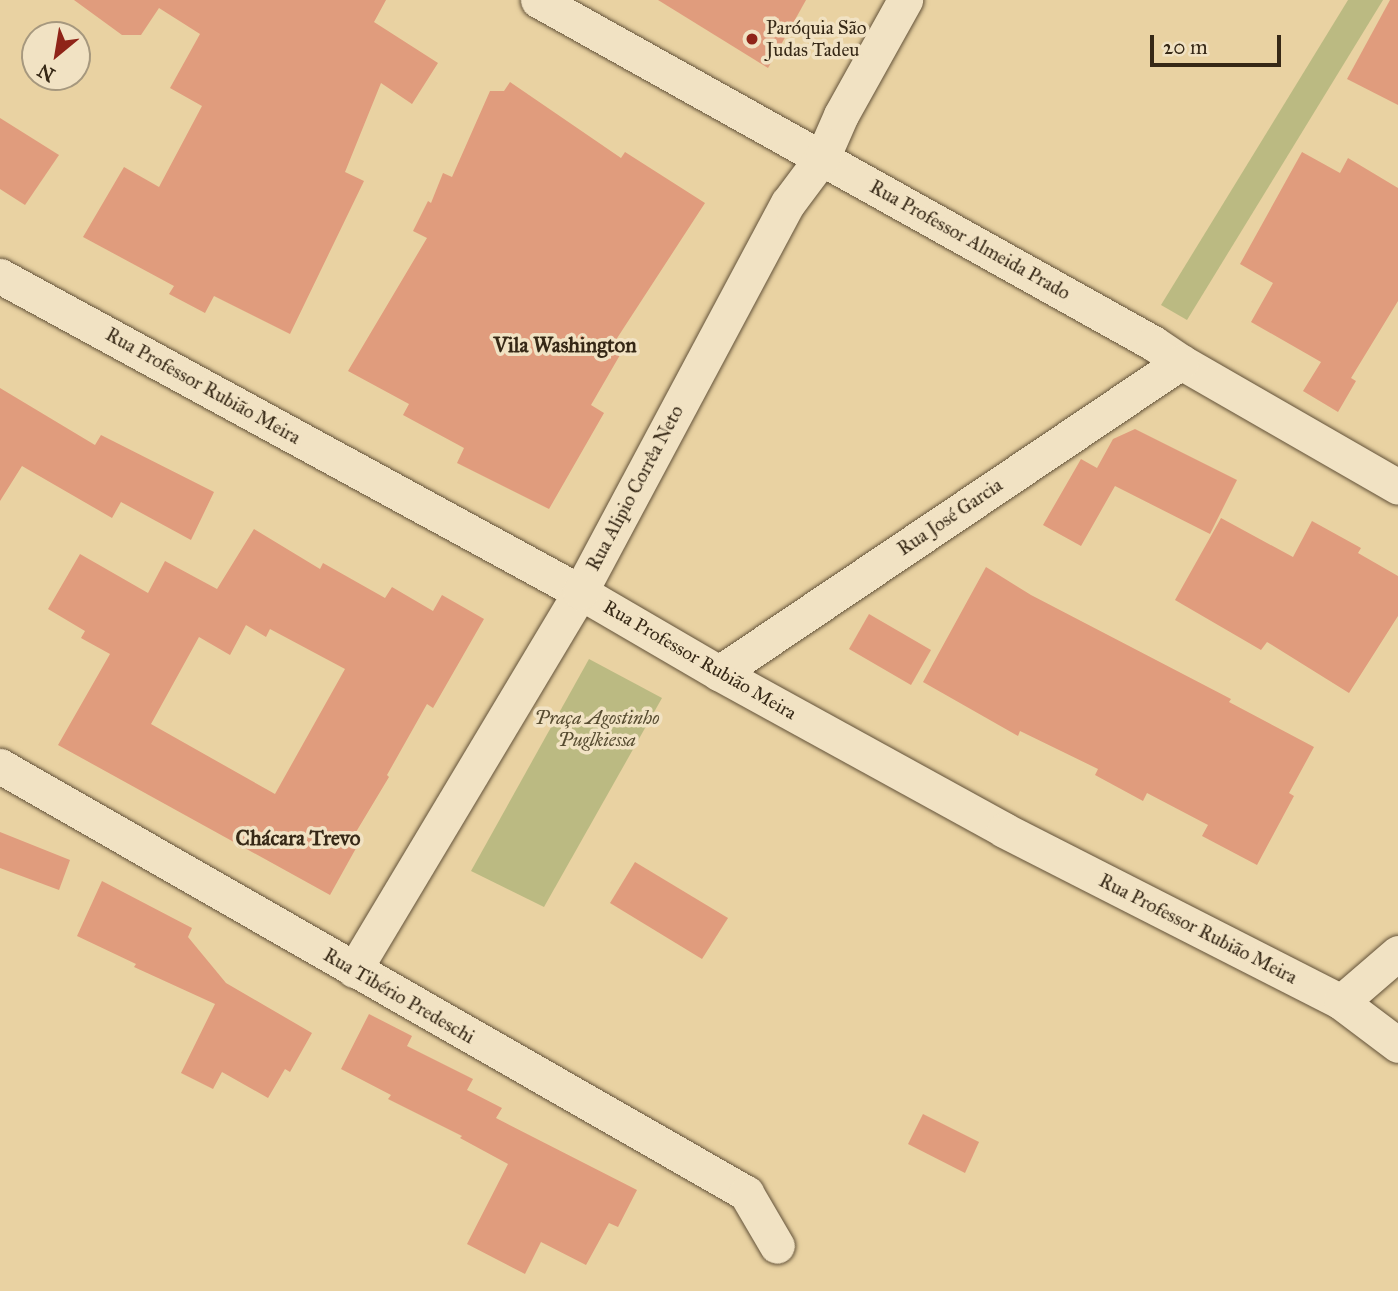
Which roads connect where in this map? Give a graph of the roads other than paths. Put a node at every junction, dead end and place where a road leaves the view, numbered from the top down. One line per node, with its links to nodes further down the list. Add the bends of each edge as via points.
1 (538, 0): 3 (street, Rua Professor Almeida Prado)
2 (905, 0): 3 (street, Rua Alipio Corrêa Neto)
3 (823, 156): 5 (street, Rua Professor Almeida Prado); 7 (street, Rua Alipio Corrêa Neto, via 788,203)
4 (0, 275): 7 (street, Rua Professor Rubião Meira)
5 (1181, 362): 6 (street, Rua Professor Almeida Prado); 8 (street, Rua José Garcia)
6 (1398, 487)
7 (580, 592): 8 (street, Rua Professor Rubião Meira); 11 (street, Rua Alipio Corrêa Neto)
8 (719, 673): 12 (street, Rua Professor Rubião Meira, via 1004,830)
9 (0, 766): 11 (street, Rua Tibério Predeschi)
10 (1398, 953): 12 (street)
11 (354, 970): 14 (street, Rua Tibério Predeschi, via 746,1193)
12 (1341, 1002): 13 (street, Rua Professor Rubião Meira)
13 (1398, 1045)
14 (777, 1246)

